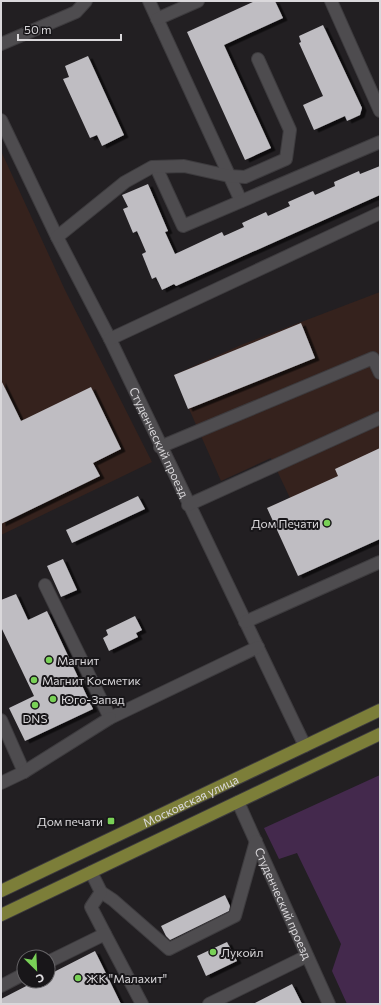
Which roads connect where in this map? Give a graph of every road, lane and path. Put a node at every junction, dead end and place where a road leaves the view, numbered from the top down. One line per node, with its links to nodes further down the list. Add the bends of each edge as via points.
1 (86, 1): 6 (street, via 76,12)
2 (149, 1): 5 (street)
3 (198, 1): 5 (street)
4 (331, 1): 8 (street)
5 (157, 19): 12 (street)
6 (1, 44)
7 (258, 59): 12 (street, via 290,130 286,159 245,177)
8 (380, 111)
9 (1, 120): 15 (street, Студенческий проезд)
10 (380, 142): 13 (street)
11 (156, 167): 12 (street, via 184,166); 13 (street, via 183,226); 15 (street, via 125,182)
12 (229, 176): 13 (street)
13 (241, 201)
14 (380, 213): 16 (street)
15 (57, 237): 16 (street, Студенческий проезд)
16 (110, 339): 19 (street, Студенческий проезд)
17 (380, 373): 19 (street, via 374,358)
18 (380, 418): 20 (street)
19 (160, 447): 20 (street, Студенческий проезд)
20 (188, 505): 23 (street, Студенческий проезд)
21 (380, 562): 23 (street)
22 (45, 585): 26 (street)
23 (246, 622): 24 (street, Студенческий проезд)
24 (258, 647): 26 (street); 29 (street, Студенческий проезд)
25 (380, 710): 29 (main road, Московская улица)
26 (110, 718): 31 (street)
27 (1, 720): 31 (street)
28 (380, 734): 30 (main road, Московская улица)
29 (305, 746): 30 (main road, Студенческий проезд); 36 (main road, Московская улица)
30 (314, 766): 33 (main road, Московская улица)
31 (24, 772): 32 (street)
32 (1, 783)
33 (238, 802): 34 (street, Студенческий проезд); 35 (main road, Московская улица)
34 (256, 841): 37 (street, via 235,916 169,949); 40 (street, Студенческий проезд)
35 (91, 872): 37 (street); 38 (main road, Московская улица)
36 (1, 891)
37 (101, 892): 39 (street, via 91,907)
38 (1, 915)
39 (105, 934): 41 (street); 44 (street)
40 (307, 956): 45 (street); 46 (street, Студенческий проезд)
41 (56, 958)
42 (16, 978): 43 (street)
43 (1, 986)
44 (142, 1004)
45 (209, 1004)
46 (329, 1004)

